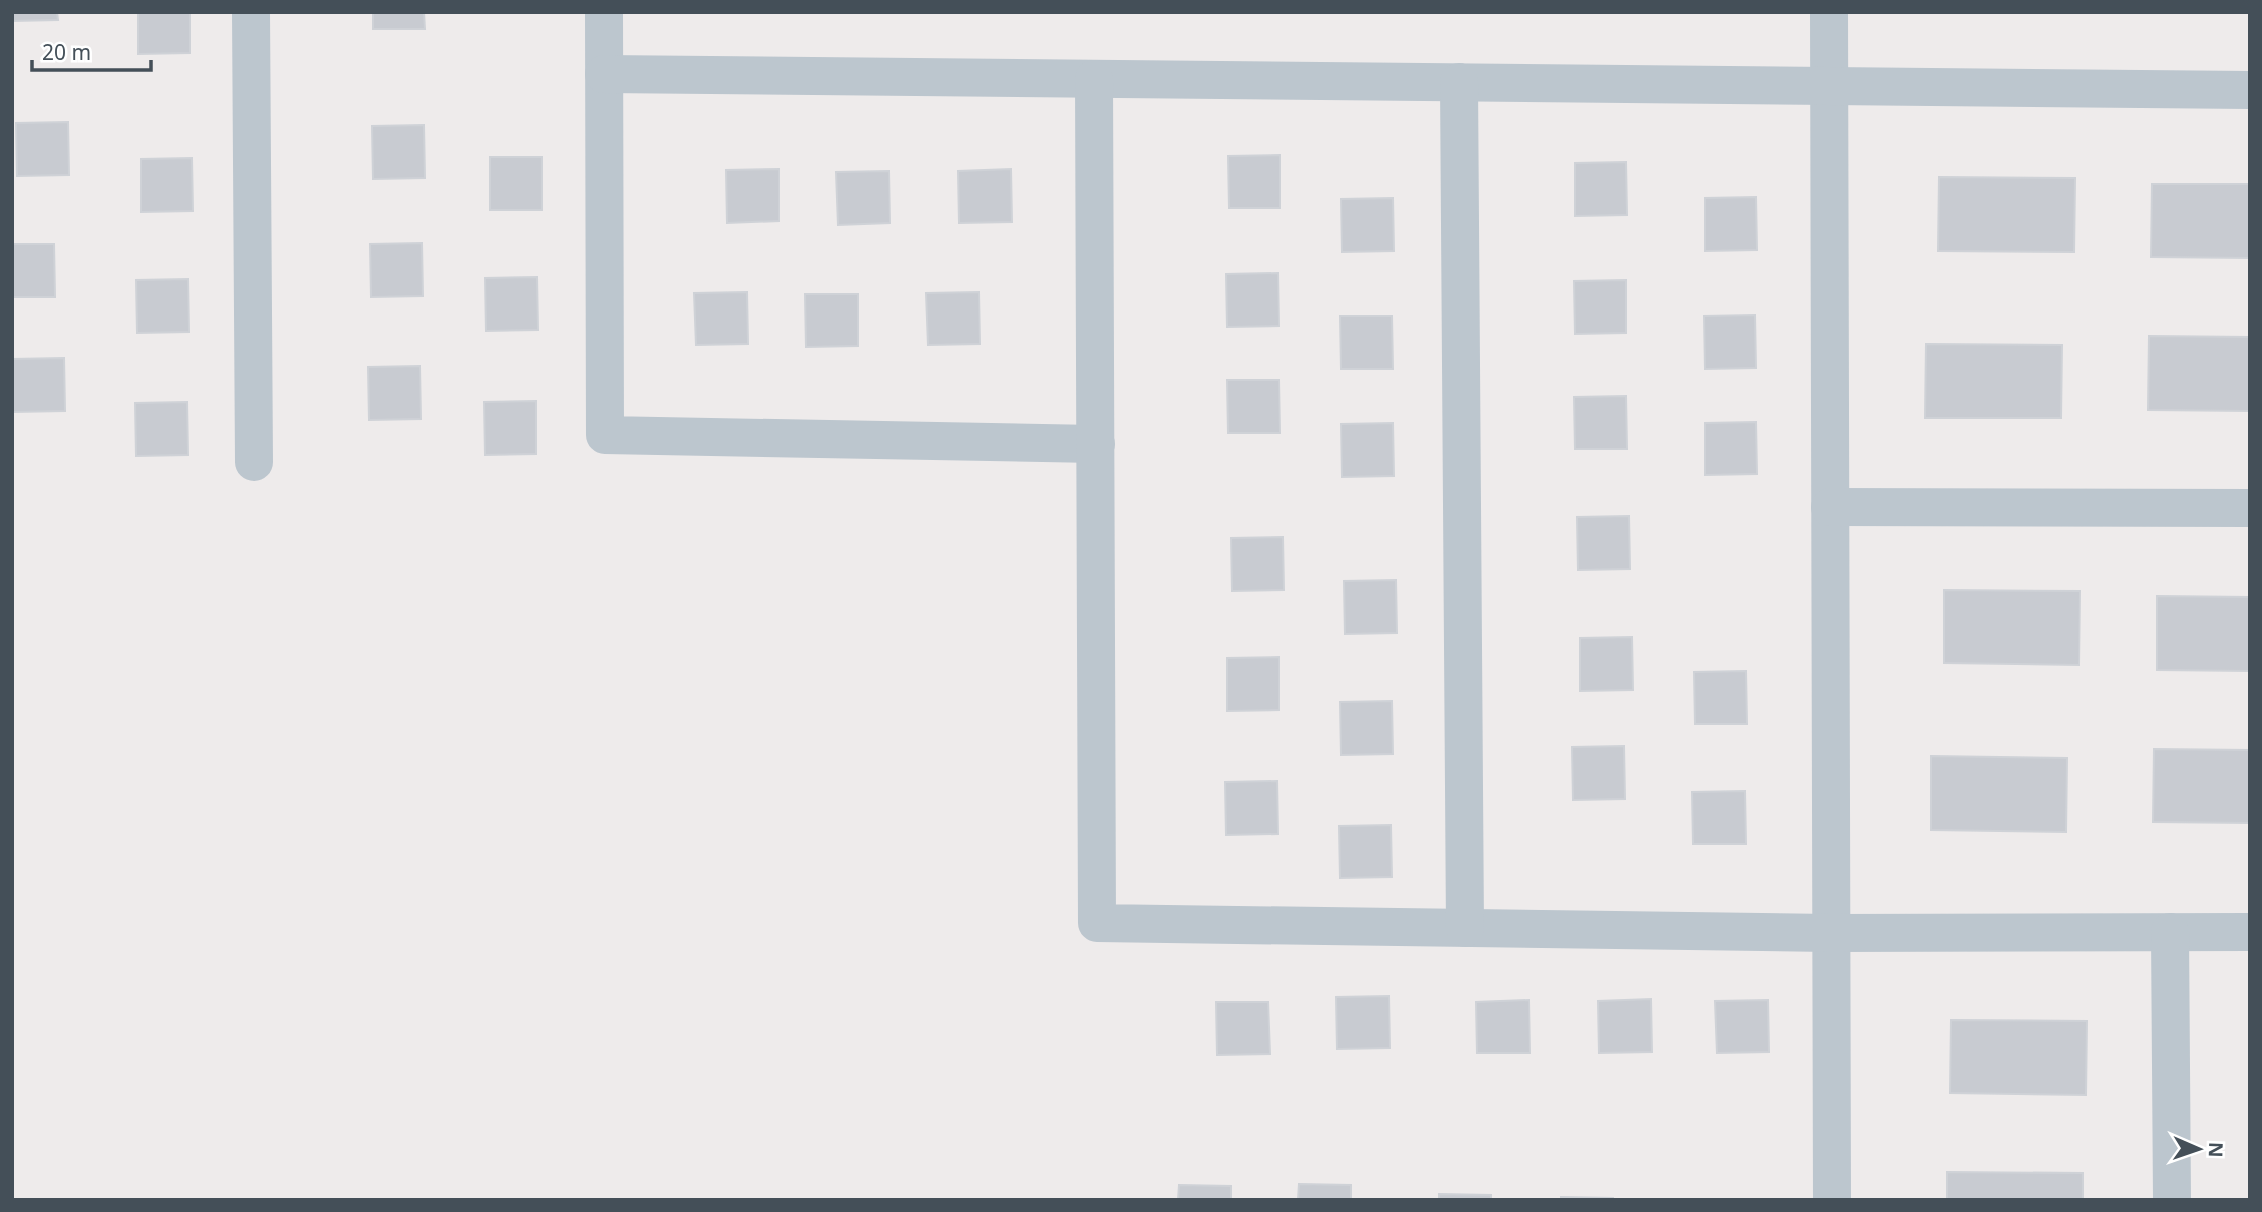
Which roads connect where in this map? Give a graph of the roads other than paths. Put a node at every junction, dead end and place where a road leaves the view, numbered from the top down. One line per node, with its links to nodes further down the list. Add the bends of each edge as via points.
1 (251, 12): 10 (street)
2 (604, 12): 4 (street)
3 (1829, 12): 7 (street)
4 (604, 74): 5 (street); 9 (street, via 605,436)
5 (1094, 79): 6 (street); 9 (street)
6 (1459, 82): 7 (street); 13 (street)
7 (1829, 86): 8 (street); 11 (street)
8 (2250, 90)
9 (1096, 444): 13 (street, via 1097,923)
10 (254, 462)
11 (1830, 507): 12 (street); 16 (street)
12 (2250, 508)
13 (1465, 928): 16 (street)
14 (2170, 932): 15 (street); 16 (street); 18 (street)
15 (2250, 932)
16 (1830, 933): 17 (street)
17 (1832, 1200)
18 (2172, 1200)

